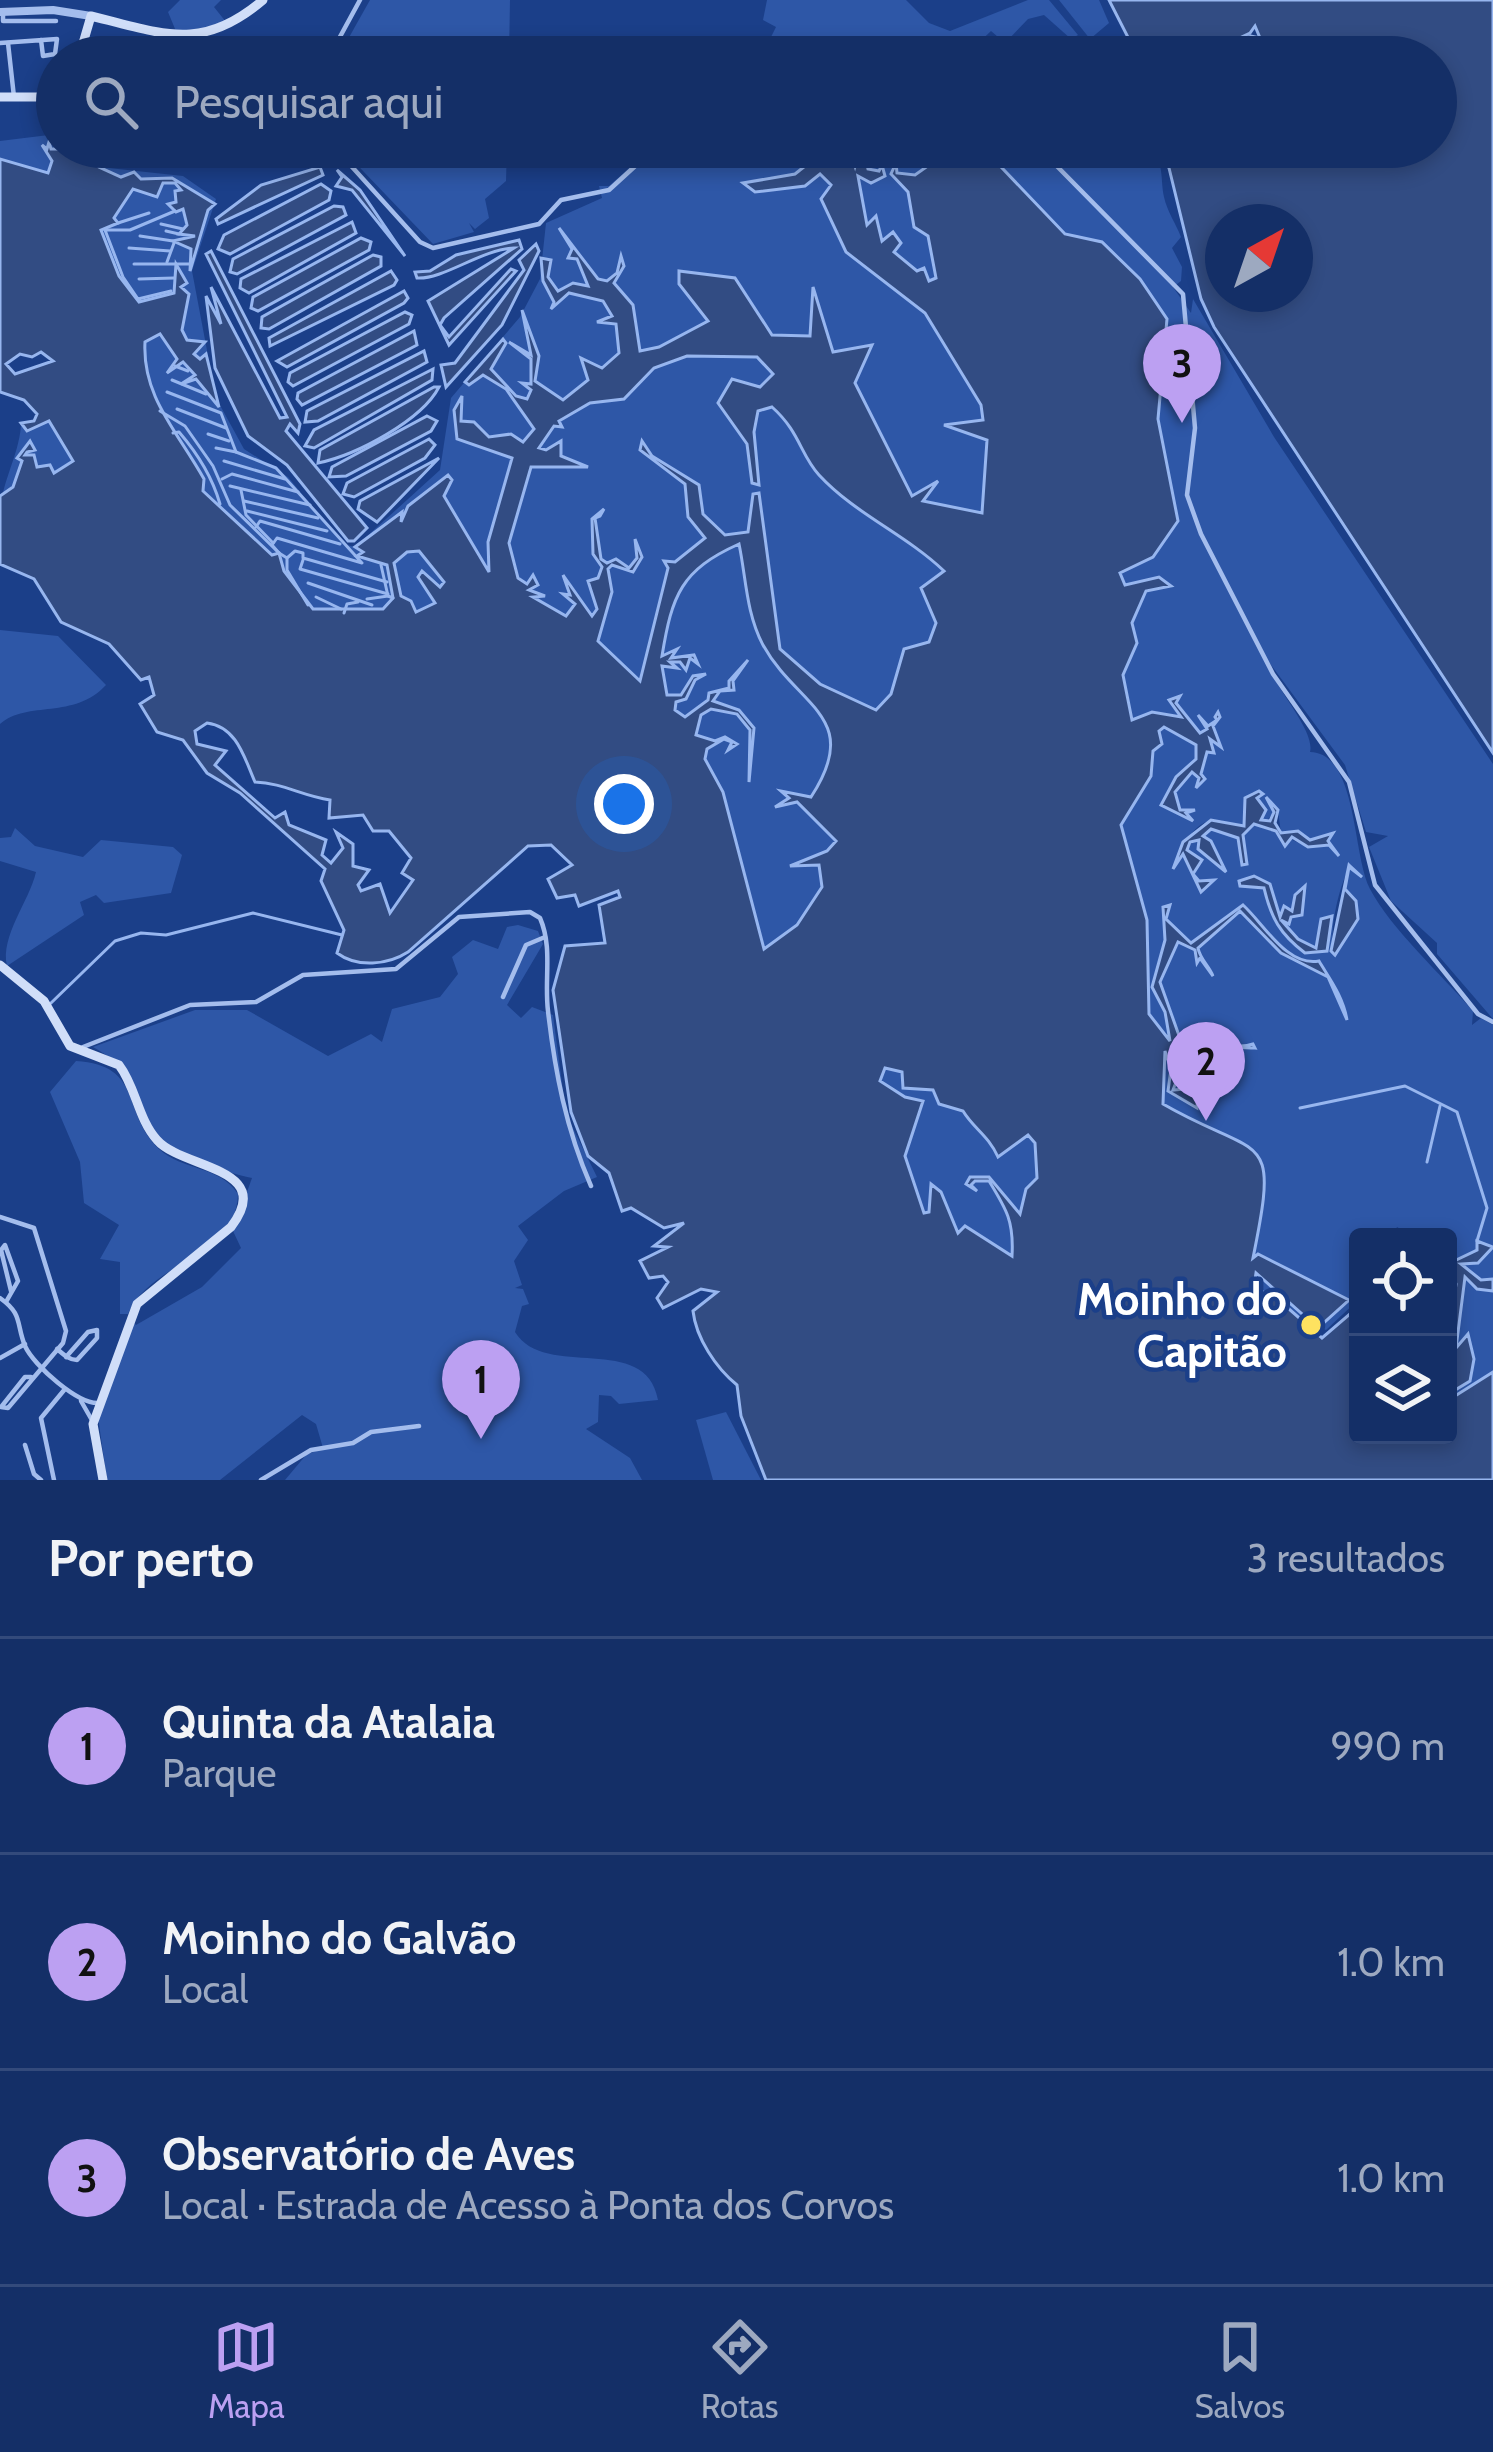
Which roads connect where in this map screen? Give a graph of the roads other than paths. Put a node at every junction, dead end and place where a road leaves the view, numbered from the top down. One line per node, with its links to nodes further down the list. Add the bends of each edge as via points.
1 (262, 0): 5 (main road, via 200,36)
2 (361, 0): 8 (street)
3 (52, 5): 4 (street); 5 (street)
4 (2, 16): 6 (street)
5 (91, 16): 7 (main road)
6 (56, 21)
7 (85, 36)
8 (340, 36)
9 (36, 40): 10 (street)
10 (4, 43): 13 (street)
11 (36, 96): 13 (main road)
12 (0, 97): 13 (main road)
13 (14, 97)
14 (353, 168): 15 (street, via 434,248 539,224 561,200 609,190)
15 (633, 168)
16 (1059, 168): 20 (street, via 1183,294 1195,428 1187,495 1201,534 1273,674 1349,782 1375,884 1478,1014)
17 (547, 937): 19 (street, via 526,945); 21 (street, via 530,913 459,917 396,969 303,975 256,1002 190,1005 95,1037); 22 (street, via 547,1007 562,1103)
18 (0, 965): 21 (main road, via 44,1001 63,1039)
19 (502, 997)
20 (1493, 1022)
21 (79, 1050): 34 (main road, via 119,1064 150,1130 167,1149 238,1183 242,1204 231,1227 141,1298)
22 (591, 1186)
23 (0, 1217): 27 (street, via 34,1228 66,1330)
24 (11, 1292): 24 (street, via 18,1281 4,1244 1,1250); 25 (street)
25 (3, 1300): 26 (street, via 20,1316)
26 (25, 1344): 29 (street); 30 (street)
27 (57, 1349): 28 (street); 30 (street)
28 (66, 1357): 28 (street, via 77,1360 98,1330 88,1332)
29 (0, 1358)
30 (42, 1365): 31 (street); 32 (street)
31 (31, 1377): 31 (street, via 25,1377 1,1407 8,1408)
32 (67, 1387): 33 (street); 38 (street, via 41,1418)
33 (81, 1401): 34 (street); 35 (street)
34 (99, 1402): 35 (main road)
35 (93, 1424): 40 (main road)
36 (419, 1426): 41 (street, via 311,1450)
37 (25, 1445): 39 (street)
38 (54, 1479): 39 (street)
39 (43, 1480)
40 (104, 1480)
41 (261, 1480)

